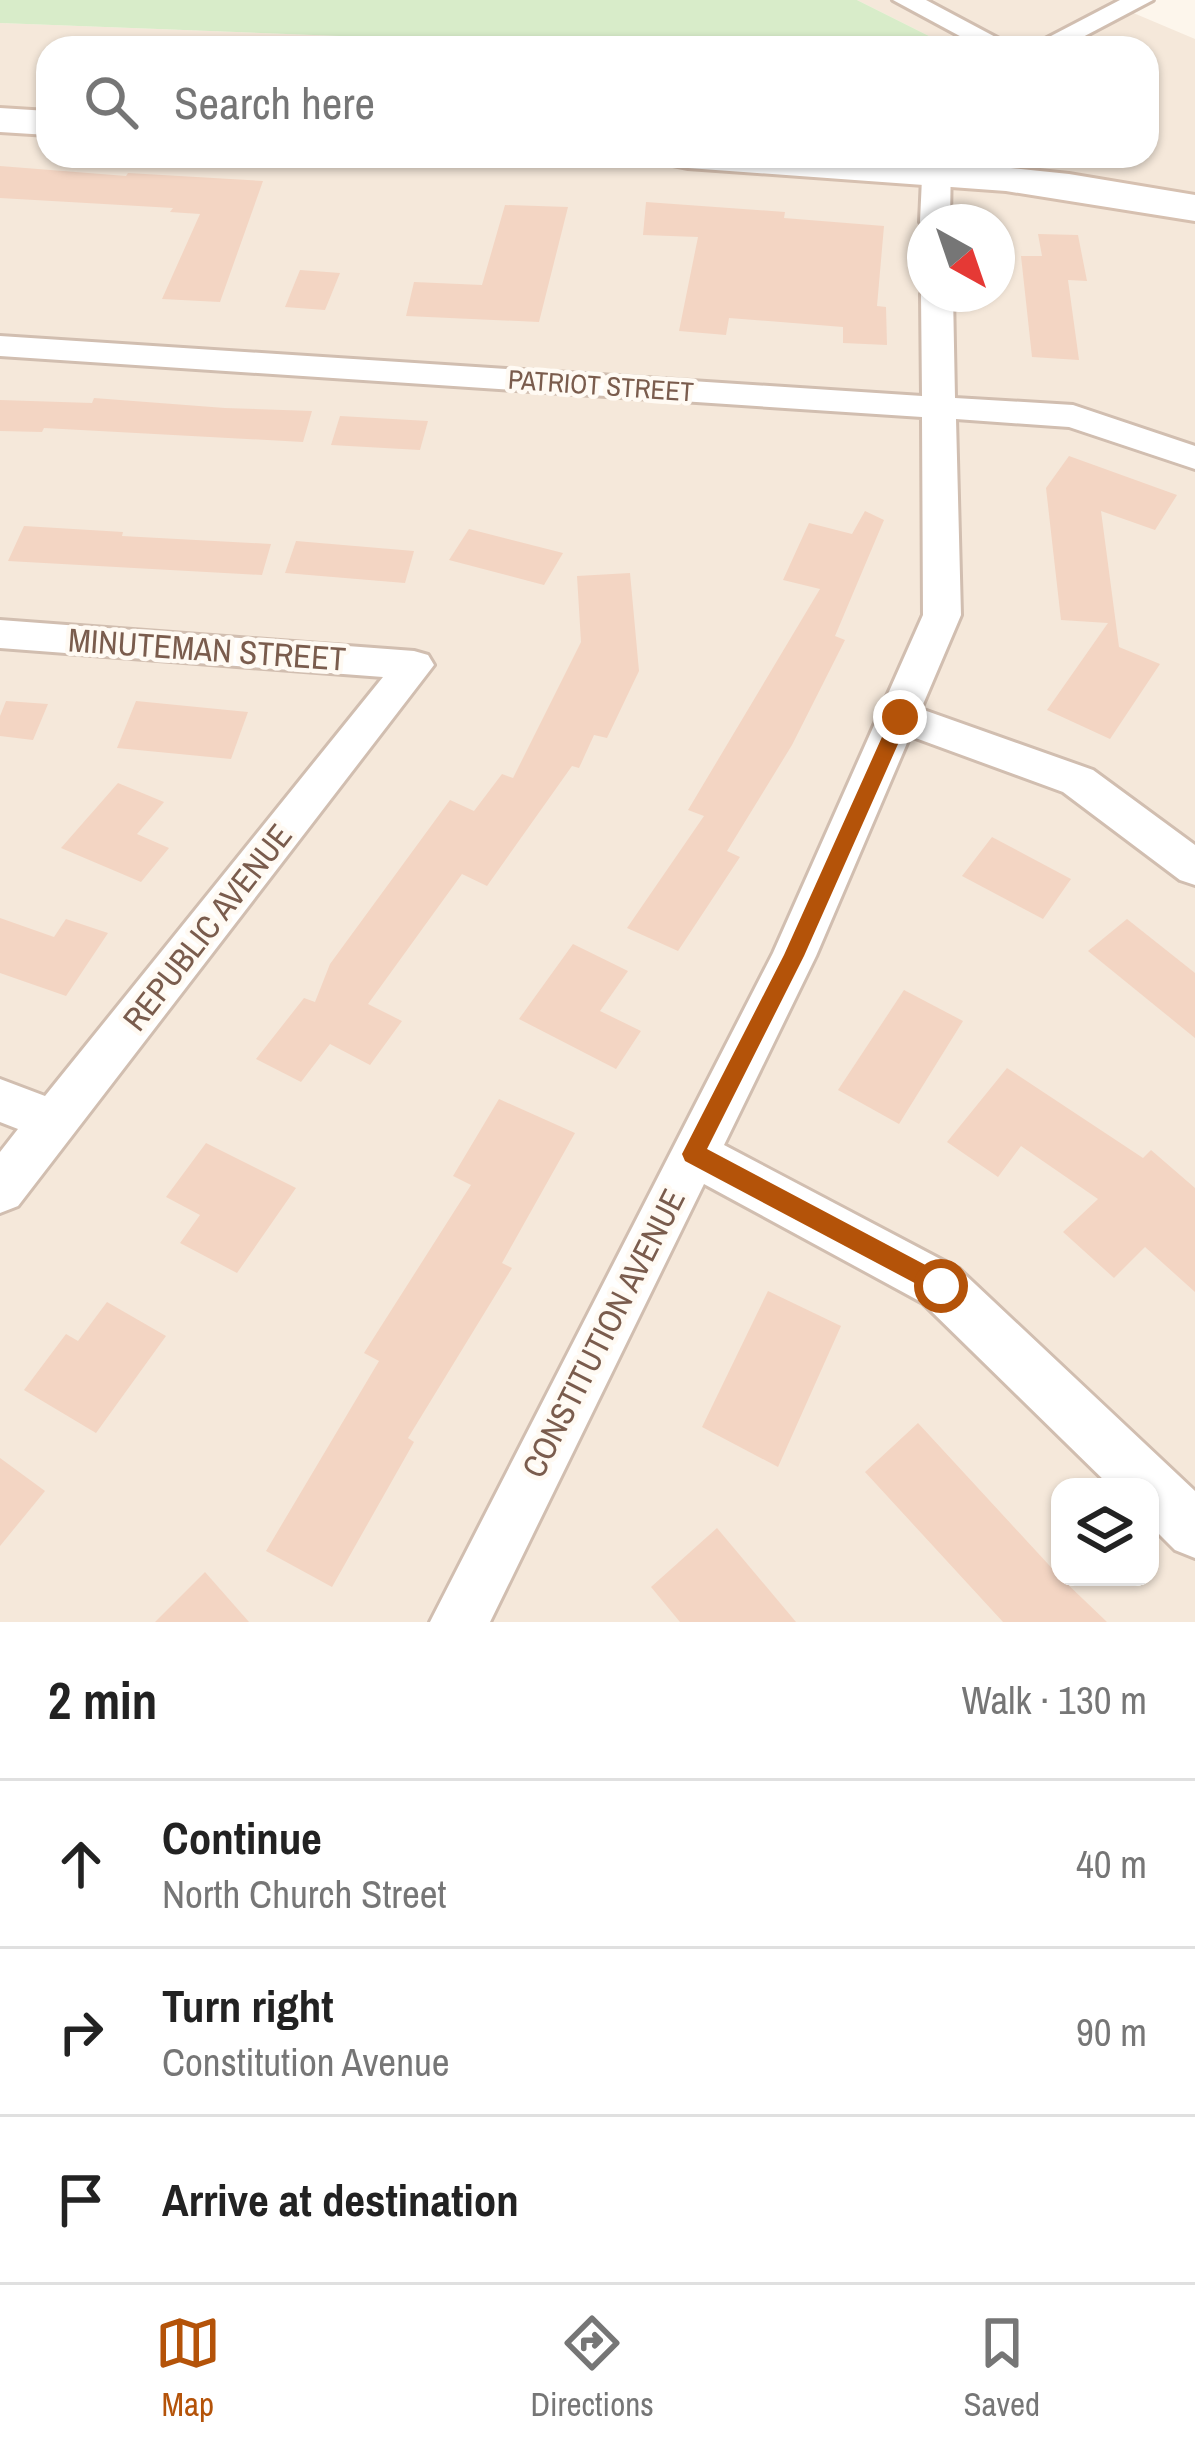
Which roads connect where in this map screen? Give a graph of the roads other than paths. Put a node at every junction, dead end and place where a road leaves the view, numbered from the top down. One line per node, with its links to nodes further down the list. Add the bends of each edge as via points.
1 (907, 0): 3 (street)
2 (1140, 0): 4 (street)
3 (979, 36)
4 (1066, 36)
5 (0, 120): 6 (main road)
6 (36, 122)
7 (935, 168): 9 (street)
8 (971, 168): 10 (main road)
9 (935, 204)
10 (1195, 208)
11 (937, 312): 13 (street, CONSTITUTION AVENUE)
12 (0, 346): 13 (street, PATRIOT STREET)
13 (940, 407): 14 (street, PATRIOT STREET, via 1072,416); 17 (street, CONSTITUTION AVENUE, via 942,615)
14 (1195, 458)
15 (0, 634): 16 (street, MINUTEMAN STREET)
16 (414, 664): 20 (street, REPUBLIC AVENUE)
17 (900, 717): 18 (street, via 1078,781); 21 (street, CONSTITUTION AVENUE, via 794,956)
18 (1195, 868)
19 (0, 1100): 20 (street)
20 (52, 1121): 22 (street, REPUBLIC AVENUE)
21 (693, 1154): 23 (street, via 941,1286); 24 (street, CONSTITUTION AVENUE)
22 (0, 1190)
23 (1195, 1530)
24 (459, 1622)

